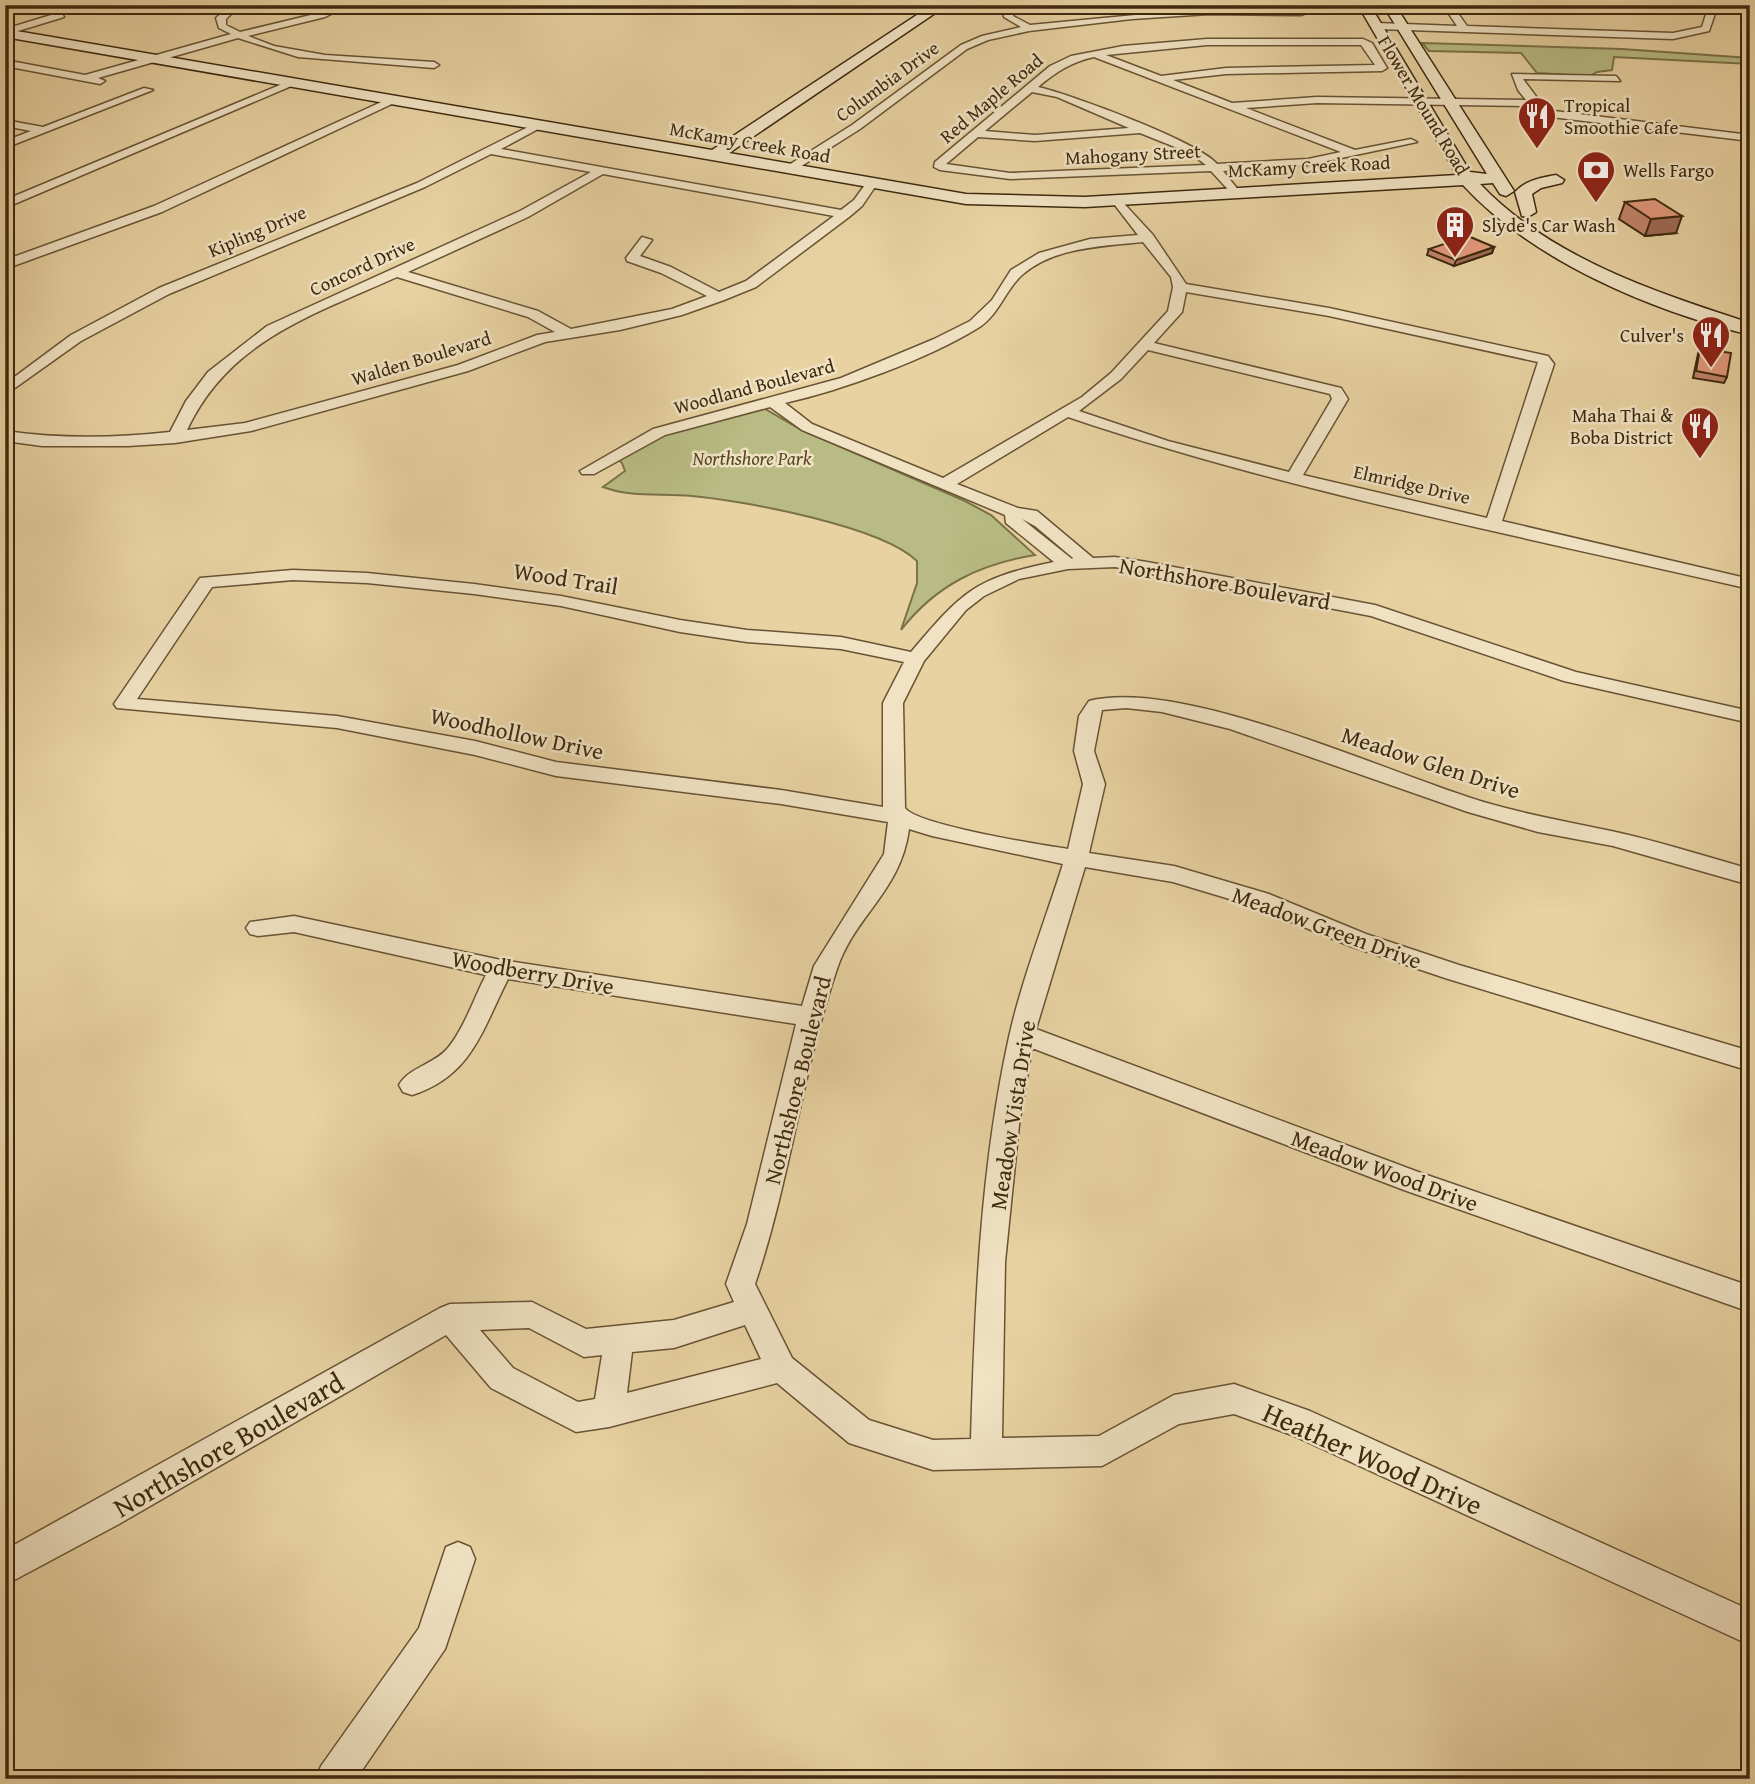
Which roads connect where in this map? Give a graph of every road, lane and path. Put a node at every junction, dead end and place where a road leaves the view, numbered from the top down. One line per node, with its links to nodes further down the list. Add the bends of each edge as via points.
1 (236, 5): 18 (street, via 221,18 222,26)
2 (345, 5): 18 (street)
3 (941, 5): 46 (street)
4 (1015, 5): 15 (street, via 1009,17)
5 (1122, 5): 12 (street)
6 (1364, 5): 13 (street, Flower Mound Road)
7 (1389, 5): 14 (street, Flower Mound Road)
8 (1447, 5): 16 (street)
9 (1714, 5): 16 (street, via 1706,29 1684,36)
10 (1305, 9): 12 (street, Columbia Drive)
11 (61, 15): 17 (street)
12 (1132, 16): 15 (street, Columbia Drive)
13 (1377, 26): 14 (street); 30 (street, Flower Mound Road)
14 (1404, 27): 16 (street); 31 (street, Flower Mound Road)
15 (1029, 28): 50 (street, Columbia Drive, via 964,47 856,127)
16 (1464, 29)
17 (5, 32): 20 (street, McKamy Creek Road)
18 (237, 35): 20 (street); 22 (street, via 261,47 300,54)
19 (1094, 54): 24 (street); 24 (street, Red Maple Road, via 1242,40 1363,42 1369,45 1380,70 1246,70); 29 (street, Red Maple Road, via 1059,64)
20 (143, 57): 23 (street); 28 (street, McKamy Creek Road)
21 (5, 63): 23 (street)
22 (434, 65)
23 (86, 78): 26 (street)
24 (1160, 79): 34 (street)
25 (1616, 79): 33 (street, via 1516,76)
26 (110, 82)
27 (121, 84): 38 (street, via 148,90)
28 (290, 84): 32 (street, McKamy Creek Road); 58 (street)
29 (1029, 88): 39 (street, via 1060,95); 40 (street, Red Maple Road)
30 (1421, 101): 31 (street); 34 (street); 51 (street, Flower Mound Road)
31 (1450, 101): 33 (street); 52 (street, Flower Mound Road)
32 (390, 102): 37 (street, McKamy Creek Road); 65 (street, via 158,209)
33 (1533, 103): 35 (street, via 1542,113)
34 (1231, 106): 45 (street)
35 (1602, 118): 41 (street)
36 (5, 123): 38 (street)
37 (536, 126): 44 (street, Kipling Drive); 46 (street, McKamy Creek Road)
38 (43, 130): 43 (street)
39 (1140, 130): 40 (street, via 1043,138); 48 (street, via 1194,151)
40 (976, 134): 47 (street, Red Maple Road)
41 (1750, 138)
42 (1411, 142): 45 (street, Mahogany Street)
43 (5, 145)
44 (490, 150): 49 (street); 79 (street, Kipling Drive, via 421,185 164,291 76,338)
45 (1356, 154): 48 (street, Mahogany Street, via 1308,162)
46 (713, 157): 50 (street, McKamy Creek Road)
47 (940, 167): 48 (street, Mahogany Street, via 1039,177)
48 (1213, 167): 56 (street)
49 (601, 170): 61 (street); 69 (street, Concord Drive, via 524,214)
50 (788, 170): 54 (street, McKamy Creek Road)
51 (1467, 178): 52 (street, McKamy Creek Road); 56 (street, McKamy Creek Road); 68 (street, Flower Mound Road, via 1506,218)
52 (1496, 178): 60 (street, Flower Mound Road)
53 (1556, 180): 60 (street, via 1523,192)
54 (871, 184): 55 (street, McKamy Creek Road); 59 (street, Walden Boulevard)
55 (892, 188): 57 (street, McKamy Creek Road, via 1003,201); 59 (street, Walden Boulevard)
56 (1234, 192): 57 (street, McKamy Creek Road)
57 (1117, 200): 62 (street)
58 (5, 204)
59 (858, 204): 61 (street, Walden Boulevard)
60 (1528, 212): 66 (street, Flower Mound Road)
61 (845, 214): 71 (street, Walden Boulevard, via 751,284)
62 (1149, 238): 70 (street); 80 (street, Woodland Boulevard, via 1090,243 1044,256 1016,273 997,303 961,332 846,381)
63 (646, 240): 71 (street, via 632,258)
64 (12, 245): 65 (street)
65 (36, 253): 67 (street)
66 (1614, 264): 68 (street); 72 (street, Flower Mound Road)
67 (5, 265)
68 (1595, 270): 73 (street, Flower Mound Road)
69 (395, 272): 74 (street, via 533,314); 83 (street, Concord Drive, via 272,329 233,354 194,397)
70 (1180, 288): 75 (street, via 1175,312); 87 (street, via 1329,312 1540,358 1547,364)
71 (719, 297): 74 (street, Walden Boulevard, via 620,326)
72 (1750, 316)
73 (1750, 329)
74 (566, 332): 78 (street, Walden Boulevard)
75 (1144, 345): 77 (street); 81 (street, via 1116,376)
76 (391, 369): 78 (street)
77 (1295, 381): 85 (street, via 1336,391 1340,399)
78 (404, 385): 83 (street, Walden Boulevard, via 246,428)
79 (5, 391)
80 (772, 401): 84 (street, Woodland Boulevard, via 659,432); 86 (street, via 807,427)
81 (1067, 412): 85 (street, Elmridge Drive, via 1162,444); 86 (street)
82 (5, 436): 83 (street, Walden Boulevard, via 87,442)
83 (175, 438)
84 (588, 471)
85 (1294, 477): 87 (street, Elmridge Drive)
86 (946, 483): 88 (street, via 1014,513 1012,519)
87 (1493, 524): 89 (street, Elmridge Drive)
88 (1078, 563): 90 (street, Northshore Boulevard, via 1013,575 978,592 960,606); 93 (street, Northshore Boulevard, via 1147,567 1376,611 1571,677)
89 (1750, 584)
90 (915, 659): 91 (street, Wood Trail, via 841,643 680,626 573,603 474,589 293,575 206,582); 94 (street, Northshore Boulevard, via 893,703 894,808)
91 (124, 705): 94 (street, Woodhollow Drive, via 337,722 463,745 556,769)
92 (1096, 705): 95 (street, Meadow Vista Drive, via 1089,716 1084,751 1094,784); 96 (street, Meadow Glen Drive, via 1162,706 1236,724 1476,807)
93 (1750, 717)
94 (900, 817): 95 (street, Meadow Green Drive, via 987,842); 99 (street, Northshore Boulevard, via 895,854 826,966)
95 (1075, 857): 100 (street, Meadow Vista Drive); 101 (street, Meadow Green Drive, via 1186,877 1453,972)
96 (1750, 877)
97 (258, 928): 98 (street, Woodberry Drive, via 294,924)
98 (501, 969): 99 (street, Woodberry Drive); 102 (street, via 457,1055 442,1069)
99 (810, 1017): 104 (street, Northshore Boulevard, via 761,1224 740,1284)
100 (1022, 1034): 103 (street, Meadow Wood Drive, via 1414,1182); 109 (street, Meadow Vista Drive, via 1006,1125 991,1262)
101 (1750, 1061)
102 (411, 1084)
103 (1750, 1298)
104 (750, 1310): 106 (street, Northshore Boulevard, via 674,1334); 107 (street, Heather Wood Drive)
105 (450, 1317): 106 (street, Northshore Boulevard, via 532,1315 583,1343); 108 (street, via 502,1378 576,1417); 111 (street, Northshore Boulevard)
106 (620, 1339): 108 (street)
107 (781, 1368): 108 (street); 109 (street, Heather Wood Drive, via 860,1432 933,1455)
108 (610, 1412)
109 (986, 1454): 112 (street, Heather Wood Drive, via 1102,1451 1174,1410 1234,1399 1299,1422)
110 (458, 1559): 113 (street, via 433,1637)
111 (5, 1568)
112 (1750, 1629)
113 (334, 1779)

